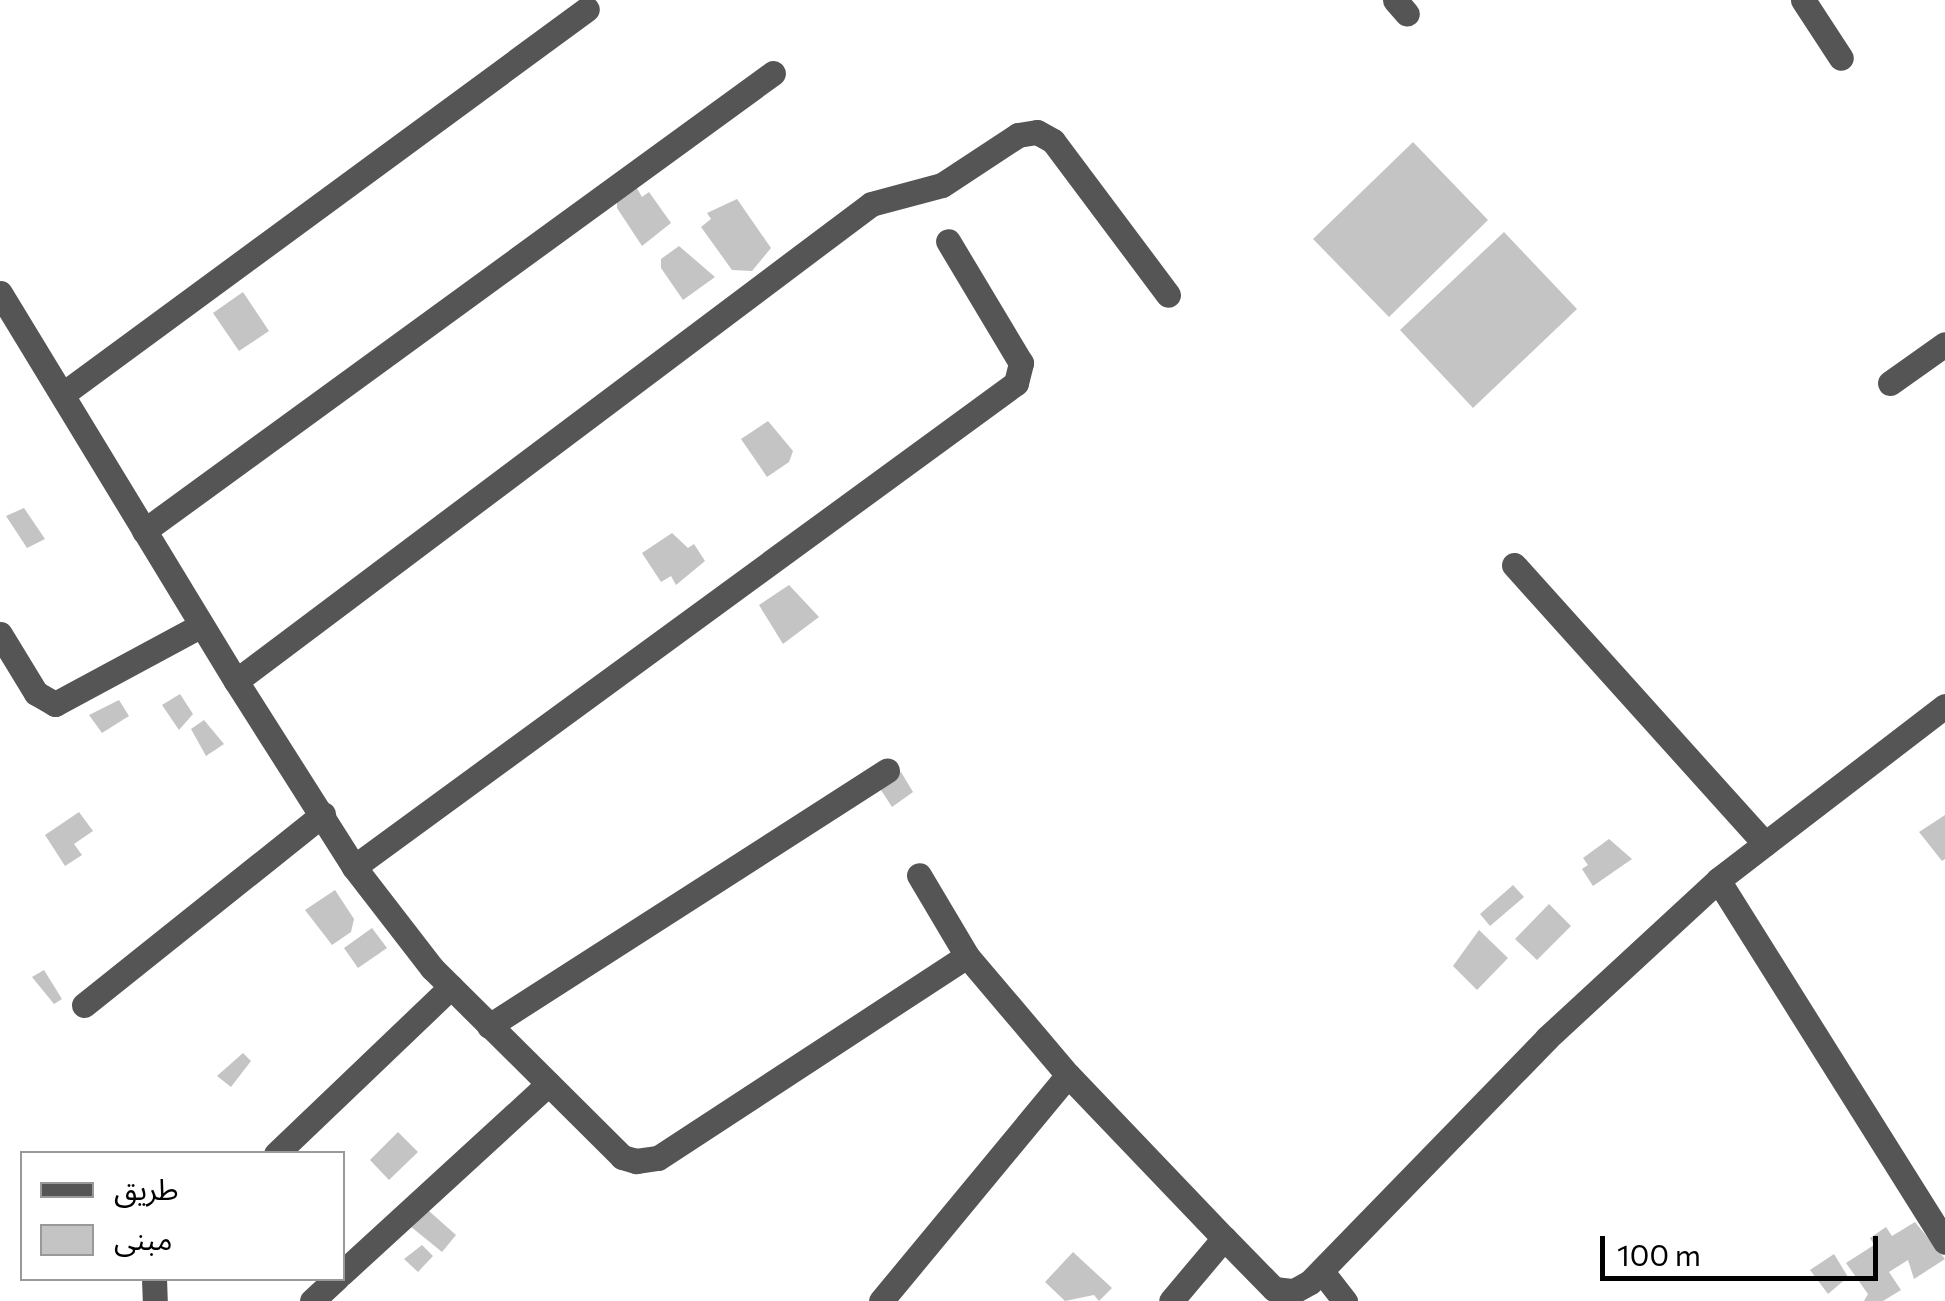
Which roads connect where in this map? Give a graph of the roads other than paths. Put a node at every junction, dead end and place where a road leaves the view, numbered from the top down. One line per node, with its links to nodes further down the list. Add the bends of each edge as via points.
1 (1803, 0): 3 (street)
2 (587, 9): 10 (street)
3 (1841, 58)
4 (773, 74): 11 (street)
5 (948, 241): 20 (street, via 1020,363 1016,383)
6 (0, 293): 10 (street)
7 (1168, 295): 15 (street, via 1053,141 1037,132 1018,134 942,185 871,204)
8 (1945, 344): 9 (street)
9 (1890, 383)
10 (63, 394): 11 (street)
11 (144, 531): 13 (street)
12 (1514, 565): 19 (street)
13 (200, 626): 14 (street, via 62,704 36,694); 15 (street)
14 (0, 634)
15 (236, 682): 18 (street)
16 (1942, 714): 19 (street)
17 (887, 770): 26 (street)
18 (323, 814): 20 (street); 25 (street)
19 (1765, 844): 22 (street)
20 (354, 867): 24 (street)
21 (919, 875): 23 (street)
22 (1718, 880): 31 (street); 33 (street, via 1547,1038)
23 (966, 956): 27 (street); 28 (street, via 658,1158 622,1156)
24 (451, 987): 26 (street); 29 (street)
25 (84, 1006)
26 (489, 1026): 28 (street)
27 (1068, 1075): 30 (street); 36 (street)
28 (548, 1084): 32 (street)
29 (279, 1151)
30 (1224, 1238): 33 (street, via 1282,1292); 37 (street)
31 (1945, 1242)
32 (345, 1270)
33 (1323, 1272): 38 (street)
34 (334, 1281): 35 (street)
35 (312, 1301)
36 (881, 1301)
37 (1171, 1301)
38 (1345, 1301)

